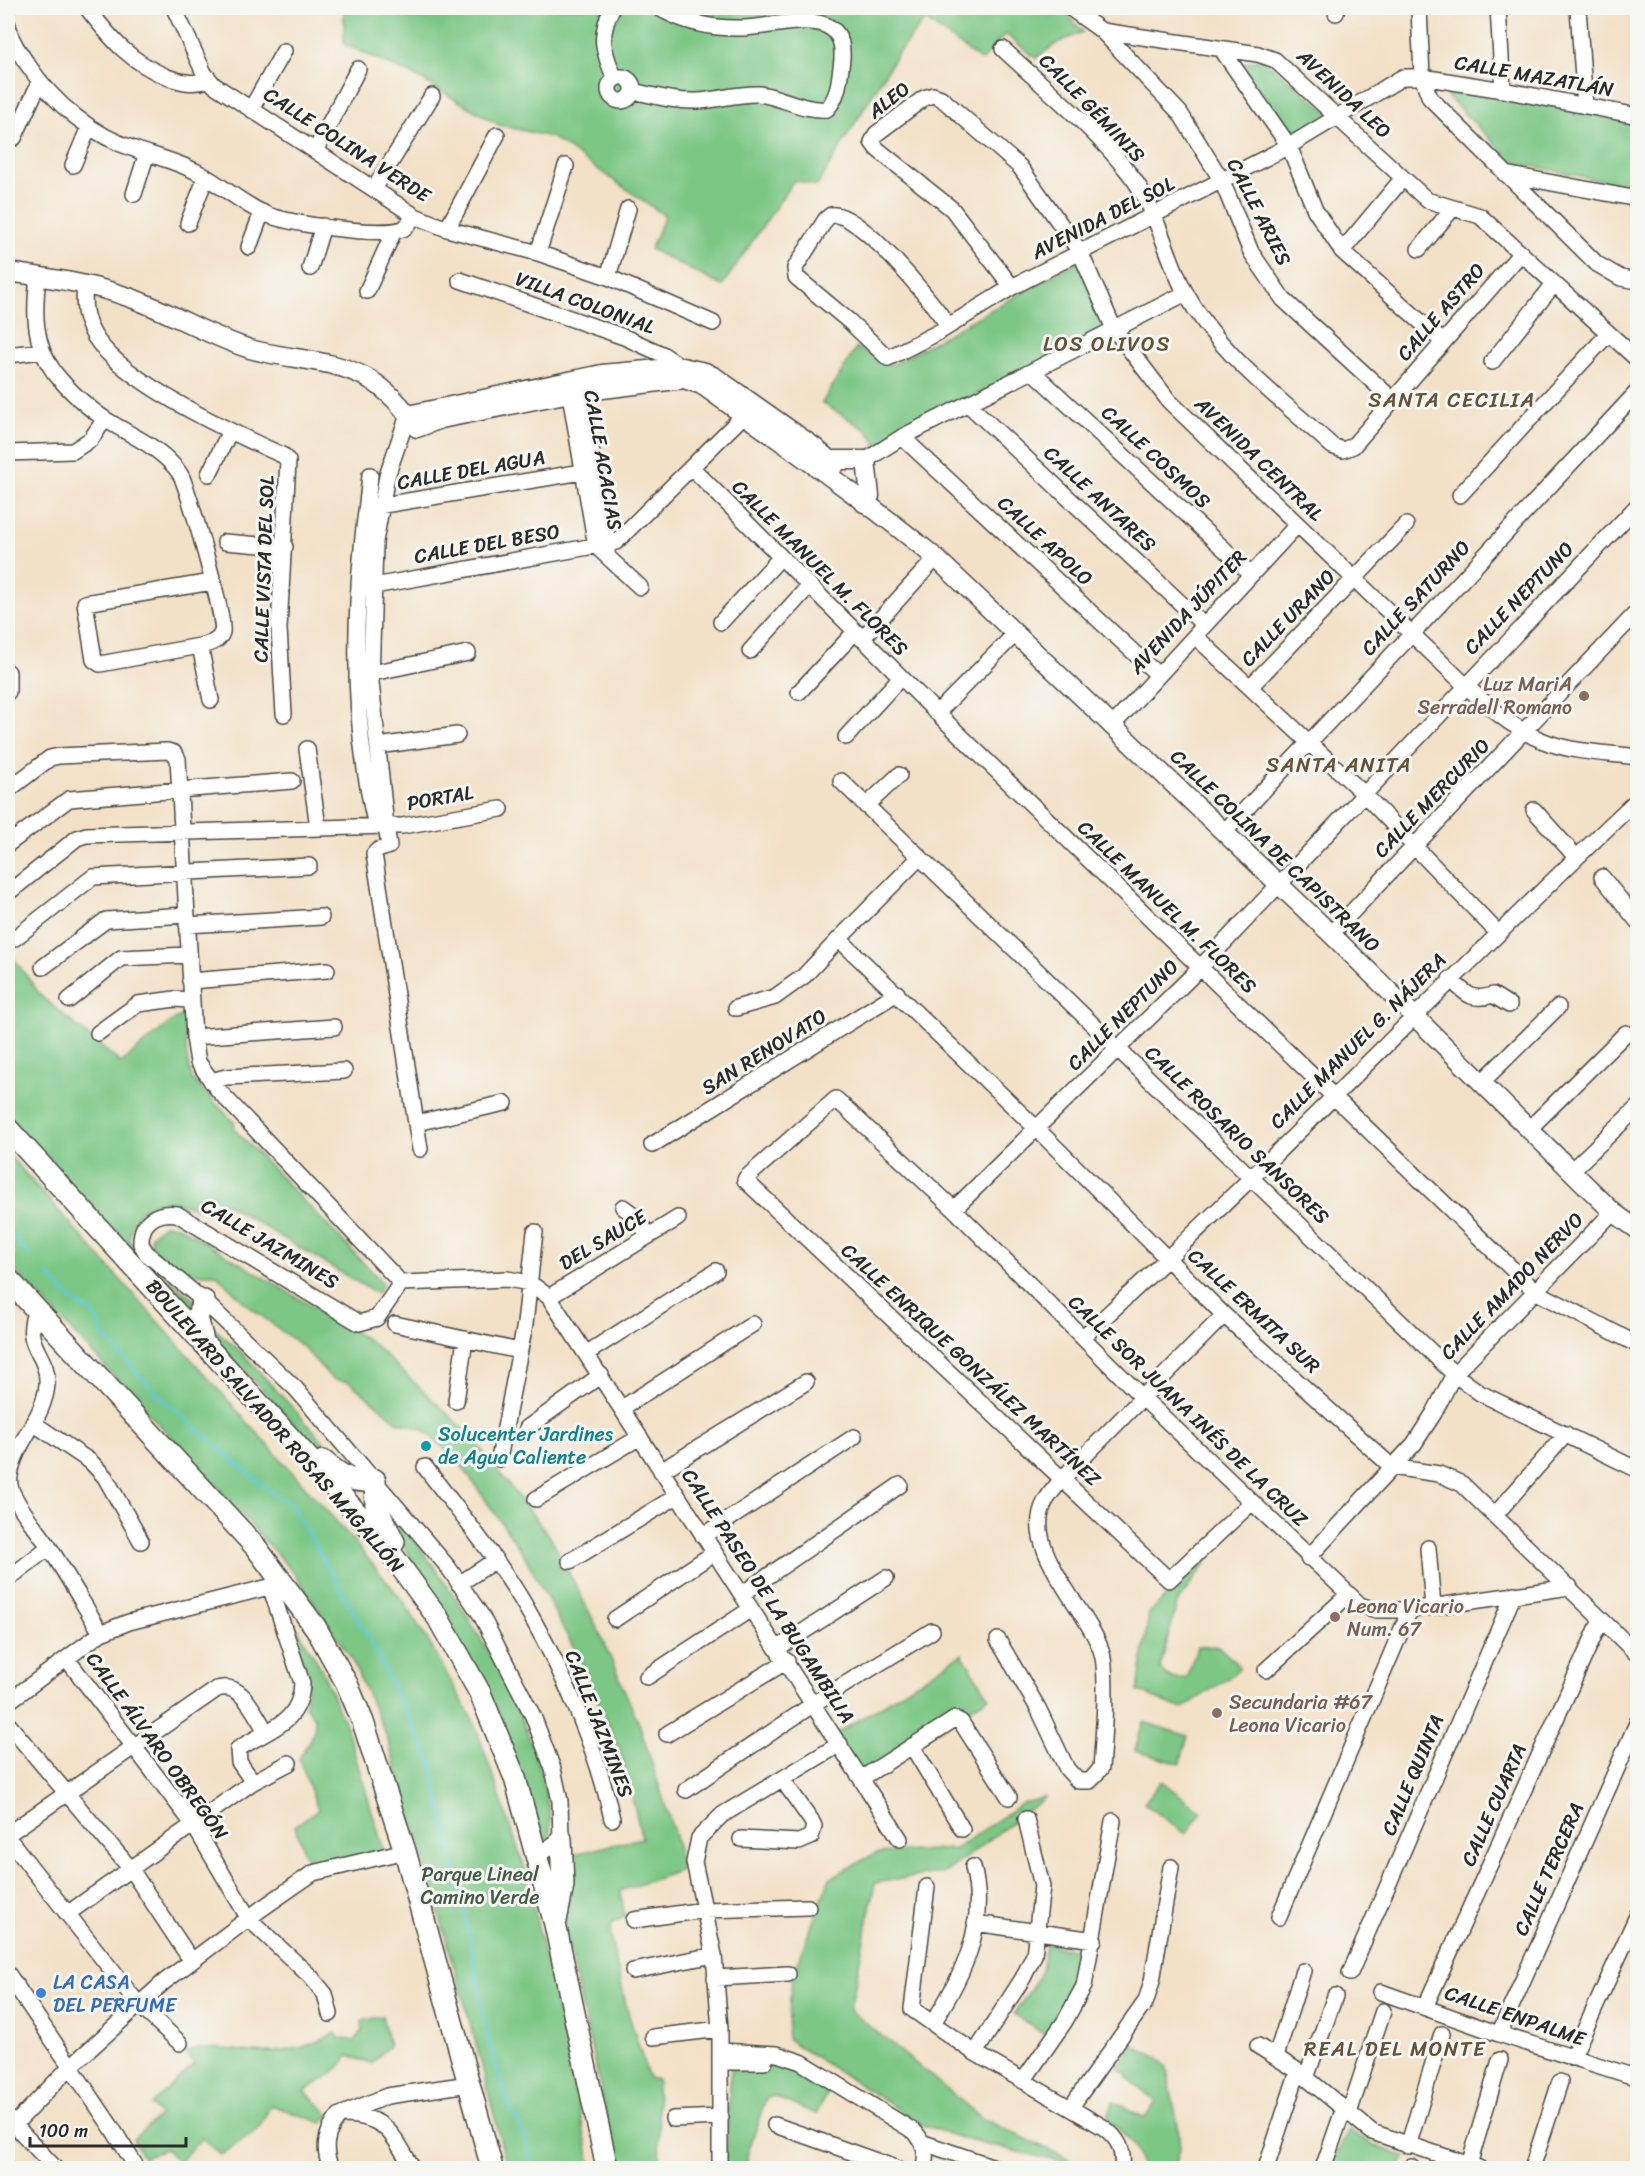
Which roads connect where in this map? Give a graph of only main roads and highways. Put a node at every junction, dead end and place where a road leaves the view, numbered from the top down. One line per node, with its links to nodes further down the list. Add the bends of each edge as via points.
1 (8, 272): 2 (main road, CALLE COLINA DE CAPISTRANO, via 85,284 130,297 231,343 344,369 386,392 409,424 574,386)
2 (683, 373): 3 (main road, CALLE COLINA DE CAPISTRANO); 3 (main road, CALLE COLINA DE CAPISTRANO, via 705,372 715,377)
3 (825, 464): 4 (main road, CALLE COLINA DE CAPISTRANO); 4 (main road, via 866,460)
4 (871, 502): 6 (main road, CALLE COLINA DE CAPISTRANO, via 1016,633 1331,934 1612,1212)
5 (8, 1130): 9 (highway, BOULEVARD SALVADOR ROSAS MAGALLÓN)
6 (1638, 1230)
7 (8, 1279): 14 (highway, via 255,1546 278,1585 316,1628 363,1722 405,1851)
8 (204, 1301): 9 (highway, via 197,1317)
9 (203, 1342): 10 (highway, BOULEVARD SALVADOR ROSAS MAGALLÓN)
10 (284, 1430): 11 (highway, BOULEVARD SALVADOR ROSAS MAGALLÓN, via 385,1545); 11 (highway, via 348,1479 375,1480 374,1498 380,1516)
11 (438, 1618): 13 (highway, BOULEVARD SALVADOR ROSAS MAGALLÓN, via 480,1693 515,1778)
12 (561, 1839): 13 (highway, via 563,1885)
13 (555, 1924): 15 (highway, BOULEVARD SALVADOR ROSAS MAGALLÓN)
14 (492, 2169)
15 (606, 2169)

